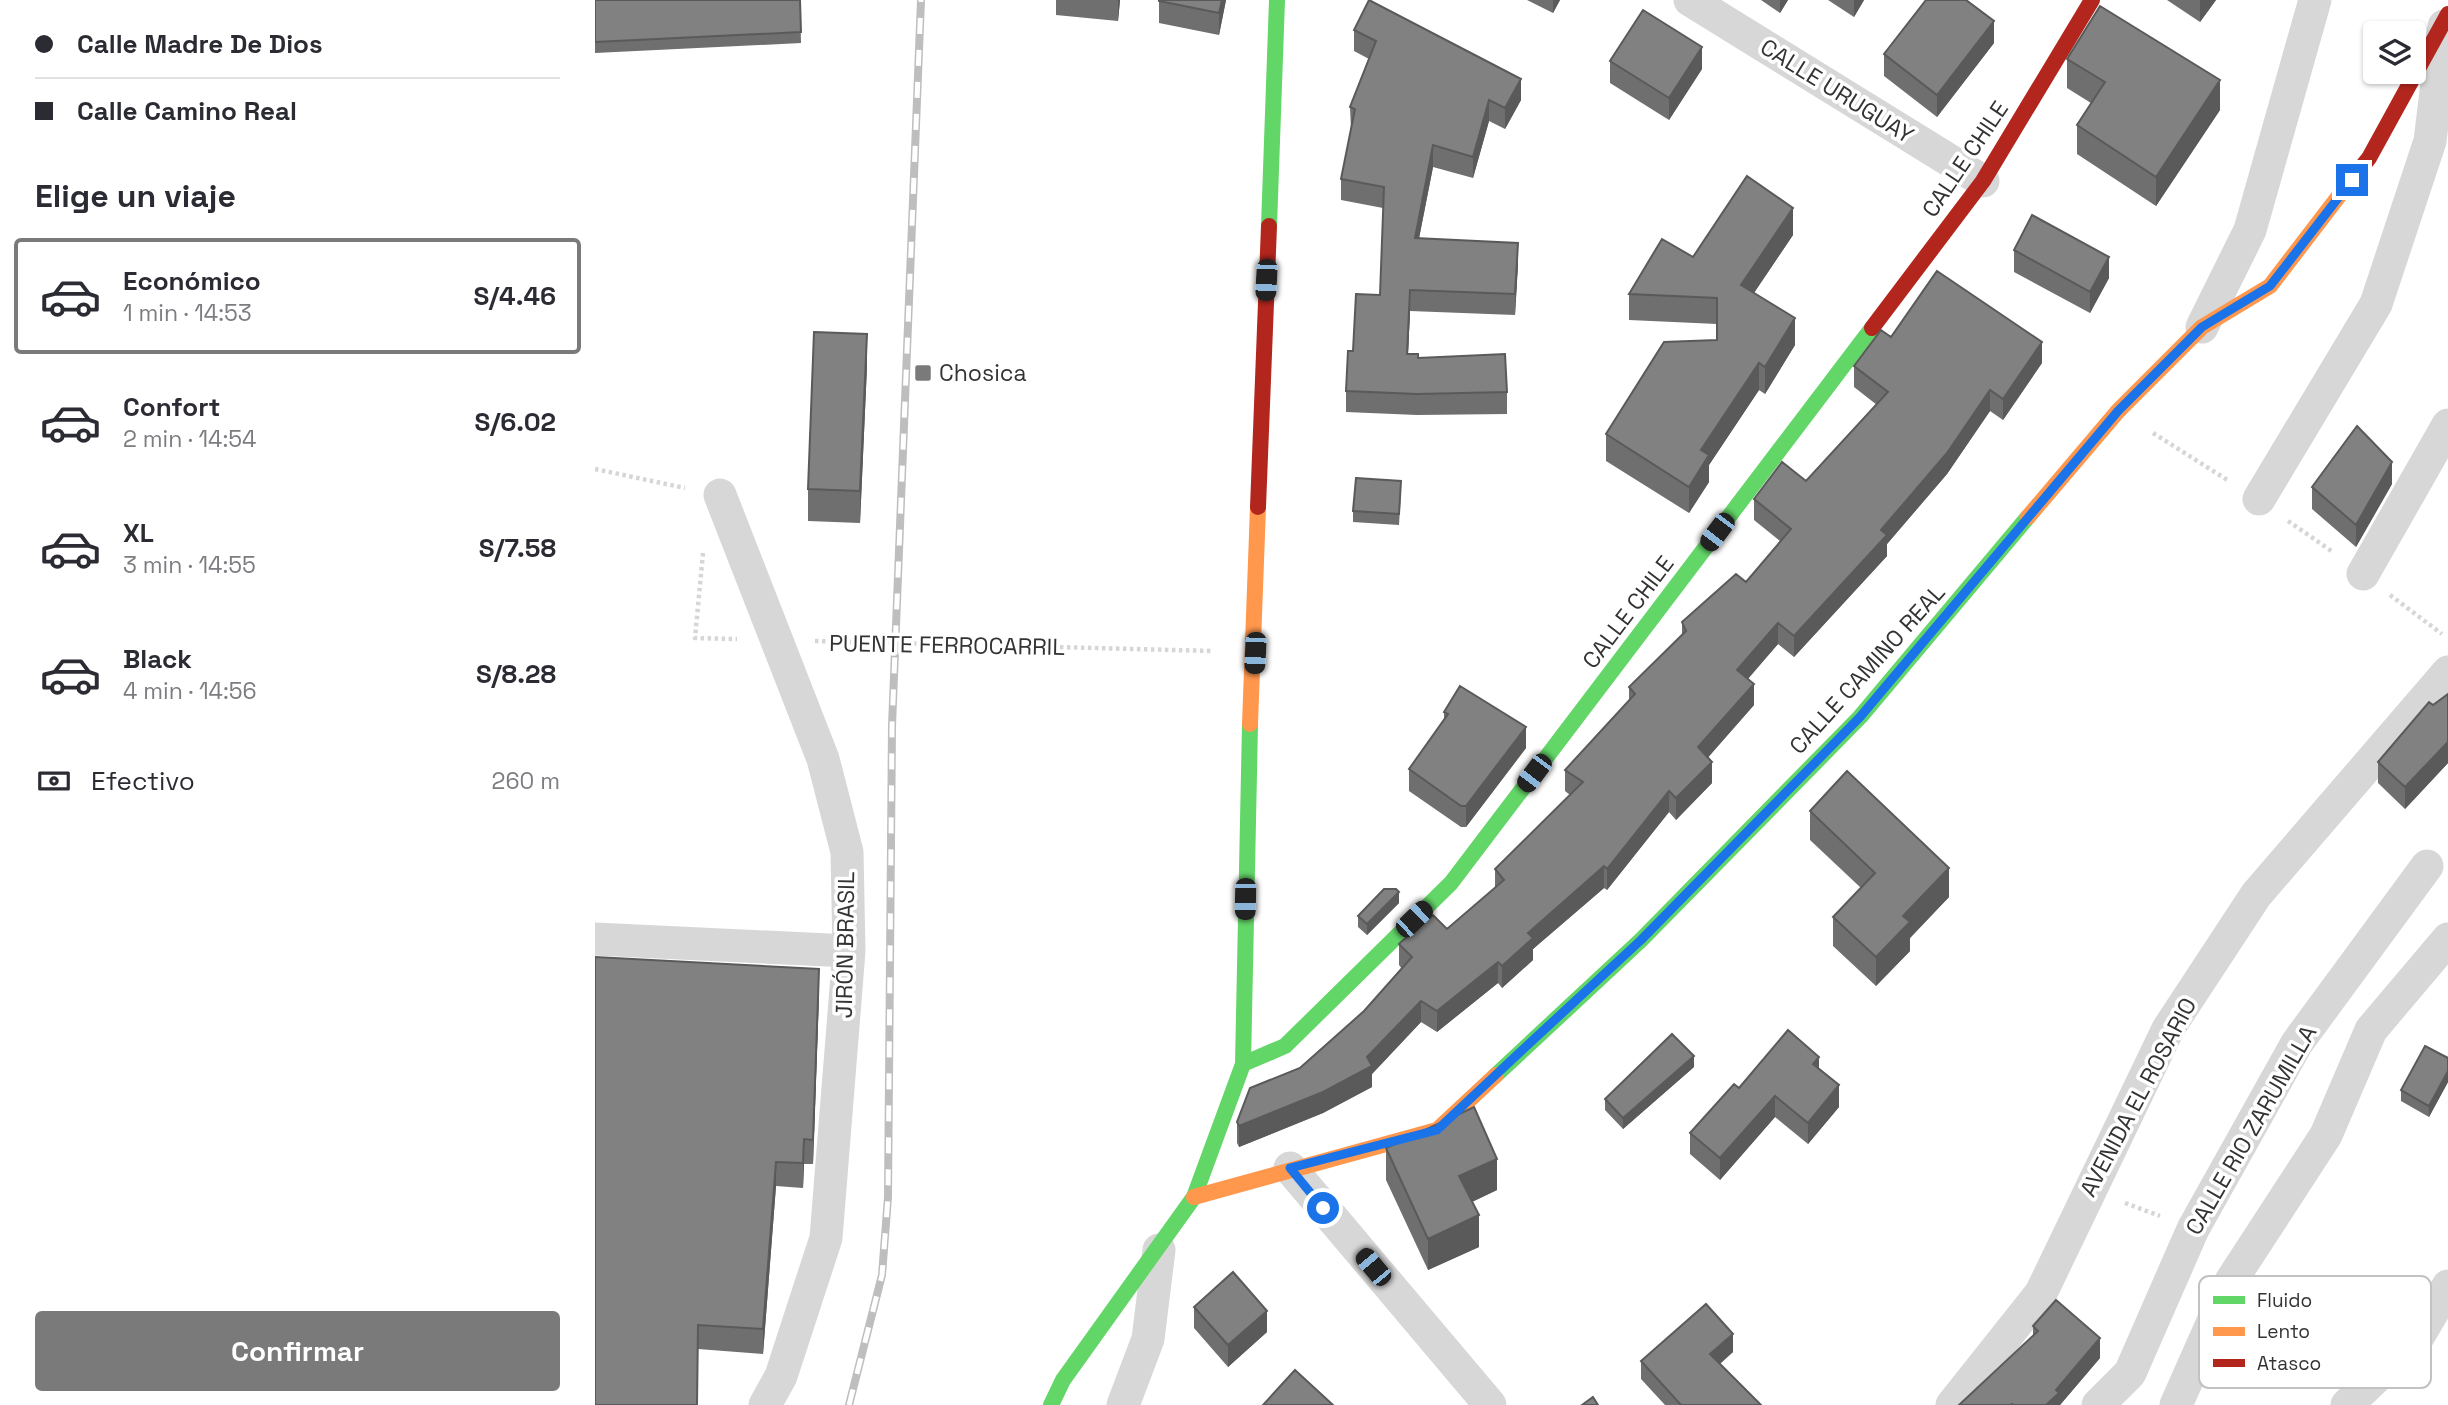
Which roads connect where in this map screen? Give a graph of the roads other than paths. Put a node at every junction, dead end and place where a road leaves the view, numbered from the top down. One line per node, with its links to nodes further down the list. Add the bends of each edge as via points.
1 (1277, 0): 17 (street, via 1245,871)
2 (1691, 0): 6 (street, CALLE URUGUAY)
3 (2091, 0): 6 (street, CALLE CHILE)
4 (2315, 0): 7 (street, via 2250,230)
5 (2446, 20): 7 (street, CALLE CAMINO REAL, via 2369,158 2270,286); 10 (street, via 2430,141 2377,304)
6 (1983, 181): 17 (street, CALLE CHILE, via 1451,883 1285,1046)
7 (2202, 327): 18 (street, CALLE CAMINO REAL, via 2118,411 1860,717 1641,940 1447,1121 1437,1130)
8 (2448, 425): 11 (street)
9 (720, 495): 16 (street, JIRÓN BRASIL, via 823,759 847,852)
10 (2259, 499)
11 (2363, 574)
12 (2448, 672): 30 (street, AVENIDA EL ROSARIO, via 2256,895 2168,1029 2041,1293)
13 (2427, 866): 31 (street, CALLE RIO ZARUMILLA, via 2297,1043 2193,1229 2130,1373)
14 (595, 939): 16 (street)
15 (2448, 939): 21 (street, via 2371,1030 2326,1135)
16 (849, 951): 26 (street, JIRÓN BRASIL, via 826,1238 781,1376)
17 (1243, 1064): 19 (street)
18 (1290, 1168): 19 (street, CALLE CAMINO REAL); 29 (street)
19 (1194, 1197): 20 (street)
20 (1159, 1250): 27 (street, via 1063,1380); 28 (street, via 1148,1339)
21 (2234, 1276)
22 (2448, 1286): 23 (street)
23 (2431, 1315)
24 (2199, 1353): 32 (street)
25 (2365, 1388): 33 (street)
26 (765, 1405)
27 (1051, 1405)
28 (1123, 1405)
29 (1490, 1405)
30 (1952, 1405)
31 (2098, 1405)
32 (2176, 1405)
33 (2347, 1405)

